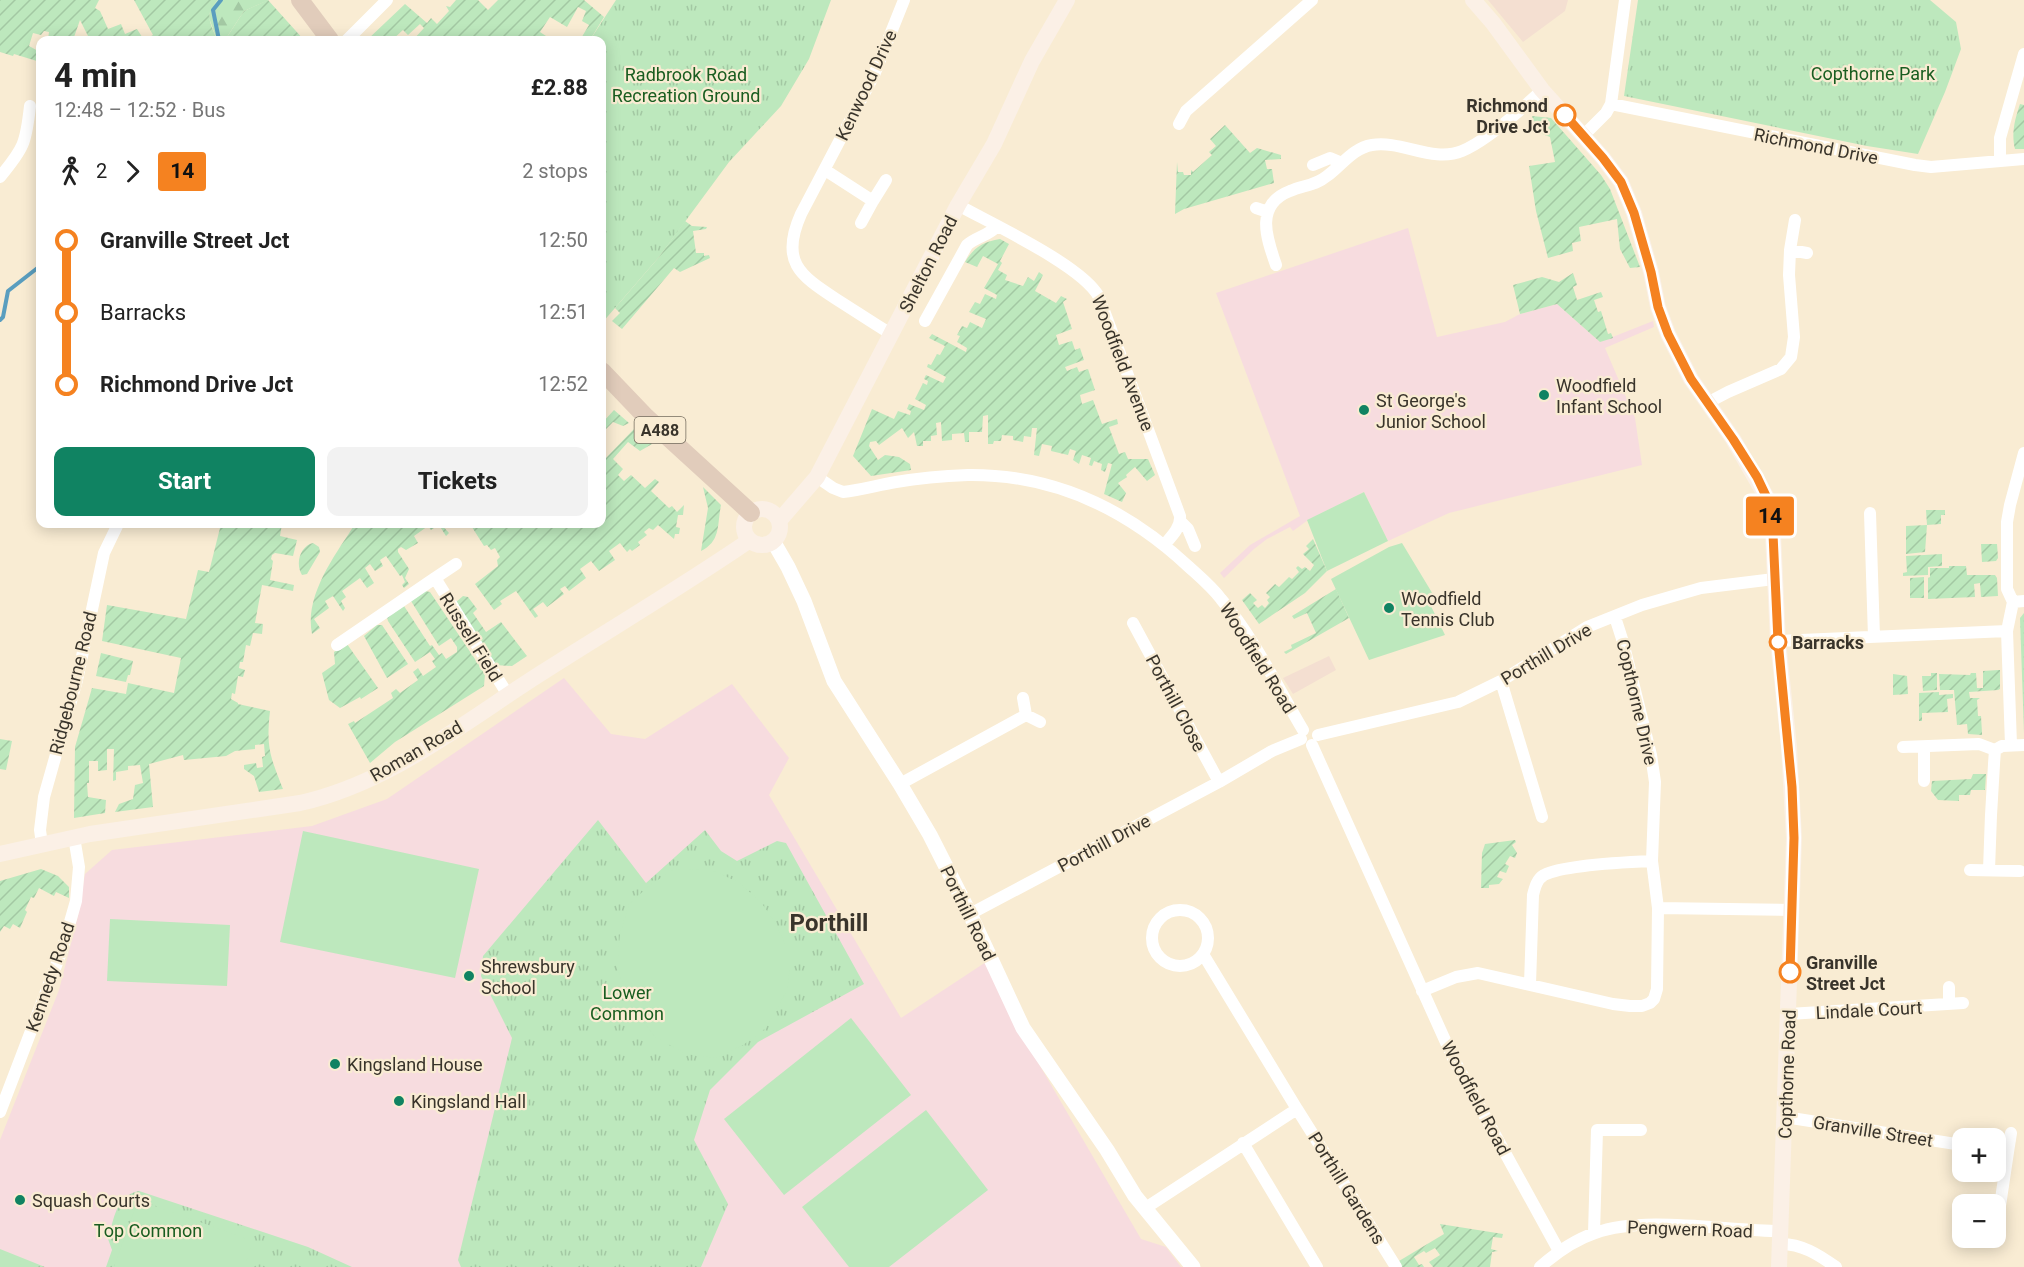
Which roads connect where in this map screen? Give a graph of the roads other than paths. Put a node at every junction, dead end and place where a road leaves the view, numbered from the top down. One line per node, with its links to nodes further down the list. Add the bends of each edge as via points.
1 (300, 0): 8 (main road)
2 (387, 0): 9 (street)
3 (904, 0): 20 (street, Kenwood Drive, via 874,75)
4 (1067, 0): 24 (main road, Shelton Road, via 1032,62 994,144)
5 (1312, 0): 14 (street, via 1186,111)
6 (1473, 0): 11 (main road, Copthorne Road)
7 (1625, 0): 12 (street)
8 (327, 36)
9 (351, 36)
10 (2024, 54): 17 (street, via 2000,138)
11 (1542, 90): 15 (main road, Copthorne Road); 18 (street, via 1462,151 1440,154 1389,144 1370,145)
12 (1611, 104): 15 (street); 17 (street, Richmond Drive, via 1915,165)
13 (30, 106): 21 (street, via 27,137 20,153)
14 (1179, 124)
15 (1584, 135): 34 (main road, Copthorne Road, via 1621,182 1634,213 1662,321)
16 (2024, 159): 17 (street, Richmond Drive)
17 (2000, 161)
18 (1342, 162): 19 (street, via 1330,158); 30 (street, via 1315,185 1289,191 1262,210)
19 (1313, 165)
20 (825, 170): 23 (street); 32 (street, Kenwood Drive, via 794,230 795,261 807,280)
21 (0, 177)
22 (886, 180): 23 (street)
23 (873, 201): 26 (street)
24 (958, 205): 27 (street, Woodfield Avenue); 32 (main road, Shelton Road)
25 (1795, 220): 28 (street)
26 (861, 223)
27 (997, 226): 31 (street, via 967,245); 41 (street, Woodfield Avenue, via 1094,287)
28 (1790, 250): 29 (street); 34 (street, via 1794,337 1791,357 1781,369)
29 (1807, 253)
30 (1276, 265)
31 (925, 321)
32 (891, 334): 36 (main road, Shelton Road)
33 (606, 375): 38 (main road, A488)
34 (1707, 403): 49 (main road, Copthorne Road, via 1739,448 1767,498)
35 (2024, 453): 37 (street)
36 (817, 477): 40 (main road, Shelton Road); 45 (street, Woodfield Road, via 843,492 928,477 970,475 1032,482 1096,502)
37 (2020, 482): 50 (street, via 2007,522 2007,589)
38 (750, 513): 40 (main road, via 766,509); 43 (main road, via 744,530)
39 (1870, 513): 54 (street)
40 (779, 521): 44 (main road, via 780,530)
41 (1180, 521): 45 (street); 46 (street, Woodfield Avenue)
42 (116, 528): 72 (street, Ridgebourne Road, via 104,553 77,680 44,797)
43 (750, 540): 44 (main road, via 757,544); 58 (main road, Roman Road)
44 (773, 541): 69 (street, Porthill Road, via 804,601 834,681)
45 (1165, 544): 62 (street, Woodfield Road, via 1209,585 1234,616)
46 (1196, 546)
47 (456, 564): 48 (street, Russell Field)
48 (435, 578): 56 (street, Russell Field); 58 (street, Russell Field)
49 (1774, 579): 51 (street, Porthill Drive, via 1701,588); 55 (main road, Copthorne Road)
50 (2019, 602): 53 (street)
51 (1615, 617): 57 (street, Porthill Drive, via 1587,627); 74 (street, Copthorne Drive, via 1651,755 1655,782)
52 (1133, 623): 68 (street, Porthill Close)
53 (2007, 631): 54 (street); 63 (street)
54 (1874, 637): 55 (street)
55 (1778, 641): 79 (main road, Copthorne Road, via 1792,787)
56 (337, 645)
57 (1501, 681): 62 (street, Porthill Drive, via 1458,702); 70 (street)
58 (508, 695): 71 (main road, Roman Road, via 376,777 313,800)
59 (1023, 698): 60 (street)
60 (1026, 715): 61 (street); 69 (street)
61 (1040, 722)
62 (1308, 737): 68 (street, Porthill Drive); 84 (street, Woodfield Road)
63 (2018, 745): 66 (street)
64 (1904, 747): 65 (street)
65 (1924, 747): 66 (street, via 1979,744); 67 (street)
66 (1995, 750): 76 (street)
67 (1924, 781)
68 (1219, 782): 80 (street, Porthill Drive)
69 (900, 784): 80 (street, Porthill Road)
70 (1542, 817)
71 (74, 837): 72 (main road, Roman Road); 89 (street, Kennedy Road, via 79,867 76,902 62,950)
72 (42, 844): 73 (main road, Roman Road)
73 (0, 854)
74 (1652, 861): 78 (street, Copthorne Drive); 82 (street, via 1542,875 1533,894)
75 (1970, 870): 76 (street)
76 (1989, 870): 77 (street)
77 (2020, 871)
78 (1658, 908): 79 (street); 82 (street, Copthorne Drive, via 1657,989 1650,1003 1613,1004)
79 (1792, 910): 87 (main road, Copthorne Road)
80 (970, 914): 97 (street, Porthill Road, via 1023,1028)
81 (1203, 954): 81 (street, via 1188,966 1172,966 1162,961 1151,943 1158,919 1182,909 1192,912 1206,927 1209,941); 88 (street, Porthill Gardens)
82 (1530, 984): 84 (street, Copthorne Drive, via 1478,973 1456,977)
83 (1949, 987): 86 (street, Lindale Court)
84 (1422, 992): 100 (street, Woodfield Road, via 1453,1058)
85 (1963, 1003): 86 (street, Lindale Court)
86 (1949, 1004): 87 (street, Lindale Court)
87 (1789, 1014): 90 (main road, Copthorne Road)
88 (1298, 1109): 93 (street); 103 (street, Porthill Gardens)
89 (0, 1112)
90 (1785, 1117): 94 (street, Granville Street); 99 (main road, Copthorne Road)
91 (1641, 1130): 98 (street, via 1597,1130)
92 (2011, 1133): 95 (street)
93 (1243, 1143): 97 (street); 102 (street)
94 (1952, 1143)
95 (2008, 1152): 96 (street)
96 (2004, 1194)
97 (1144, 1209): 101 (street, Porthill Road)
98 (1594, 1233): 99 (street, Pengwern Road, via 1618,1226 1653,1225); 100 (street, Pengwern Road)
99 (1780, 1238): 105 (main road, Copthorne Road); 106 (street, Pengwern Road, via 1806,1248)
100 (1559, 1251): 104 (street, Pengwern Road)
101 (1193, 1267)
102 (1317, 1267)
103 (1396, 1267)
104 (1540, 1267)
105 (1779, 1267)
106 (1836, 1267)

